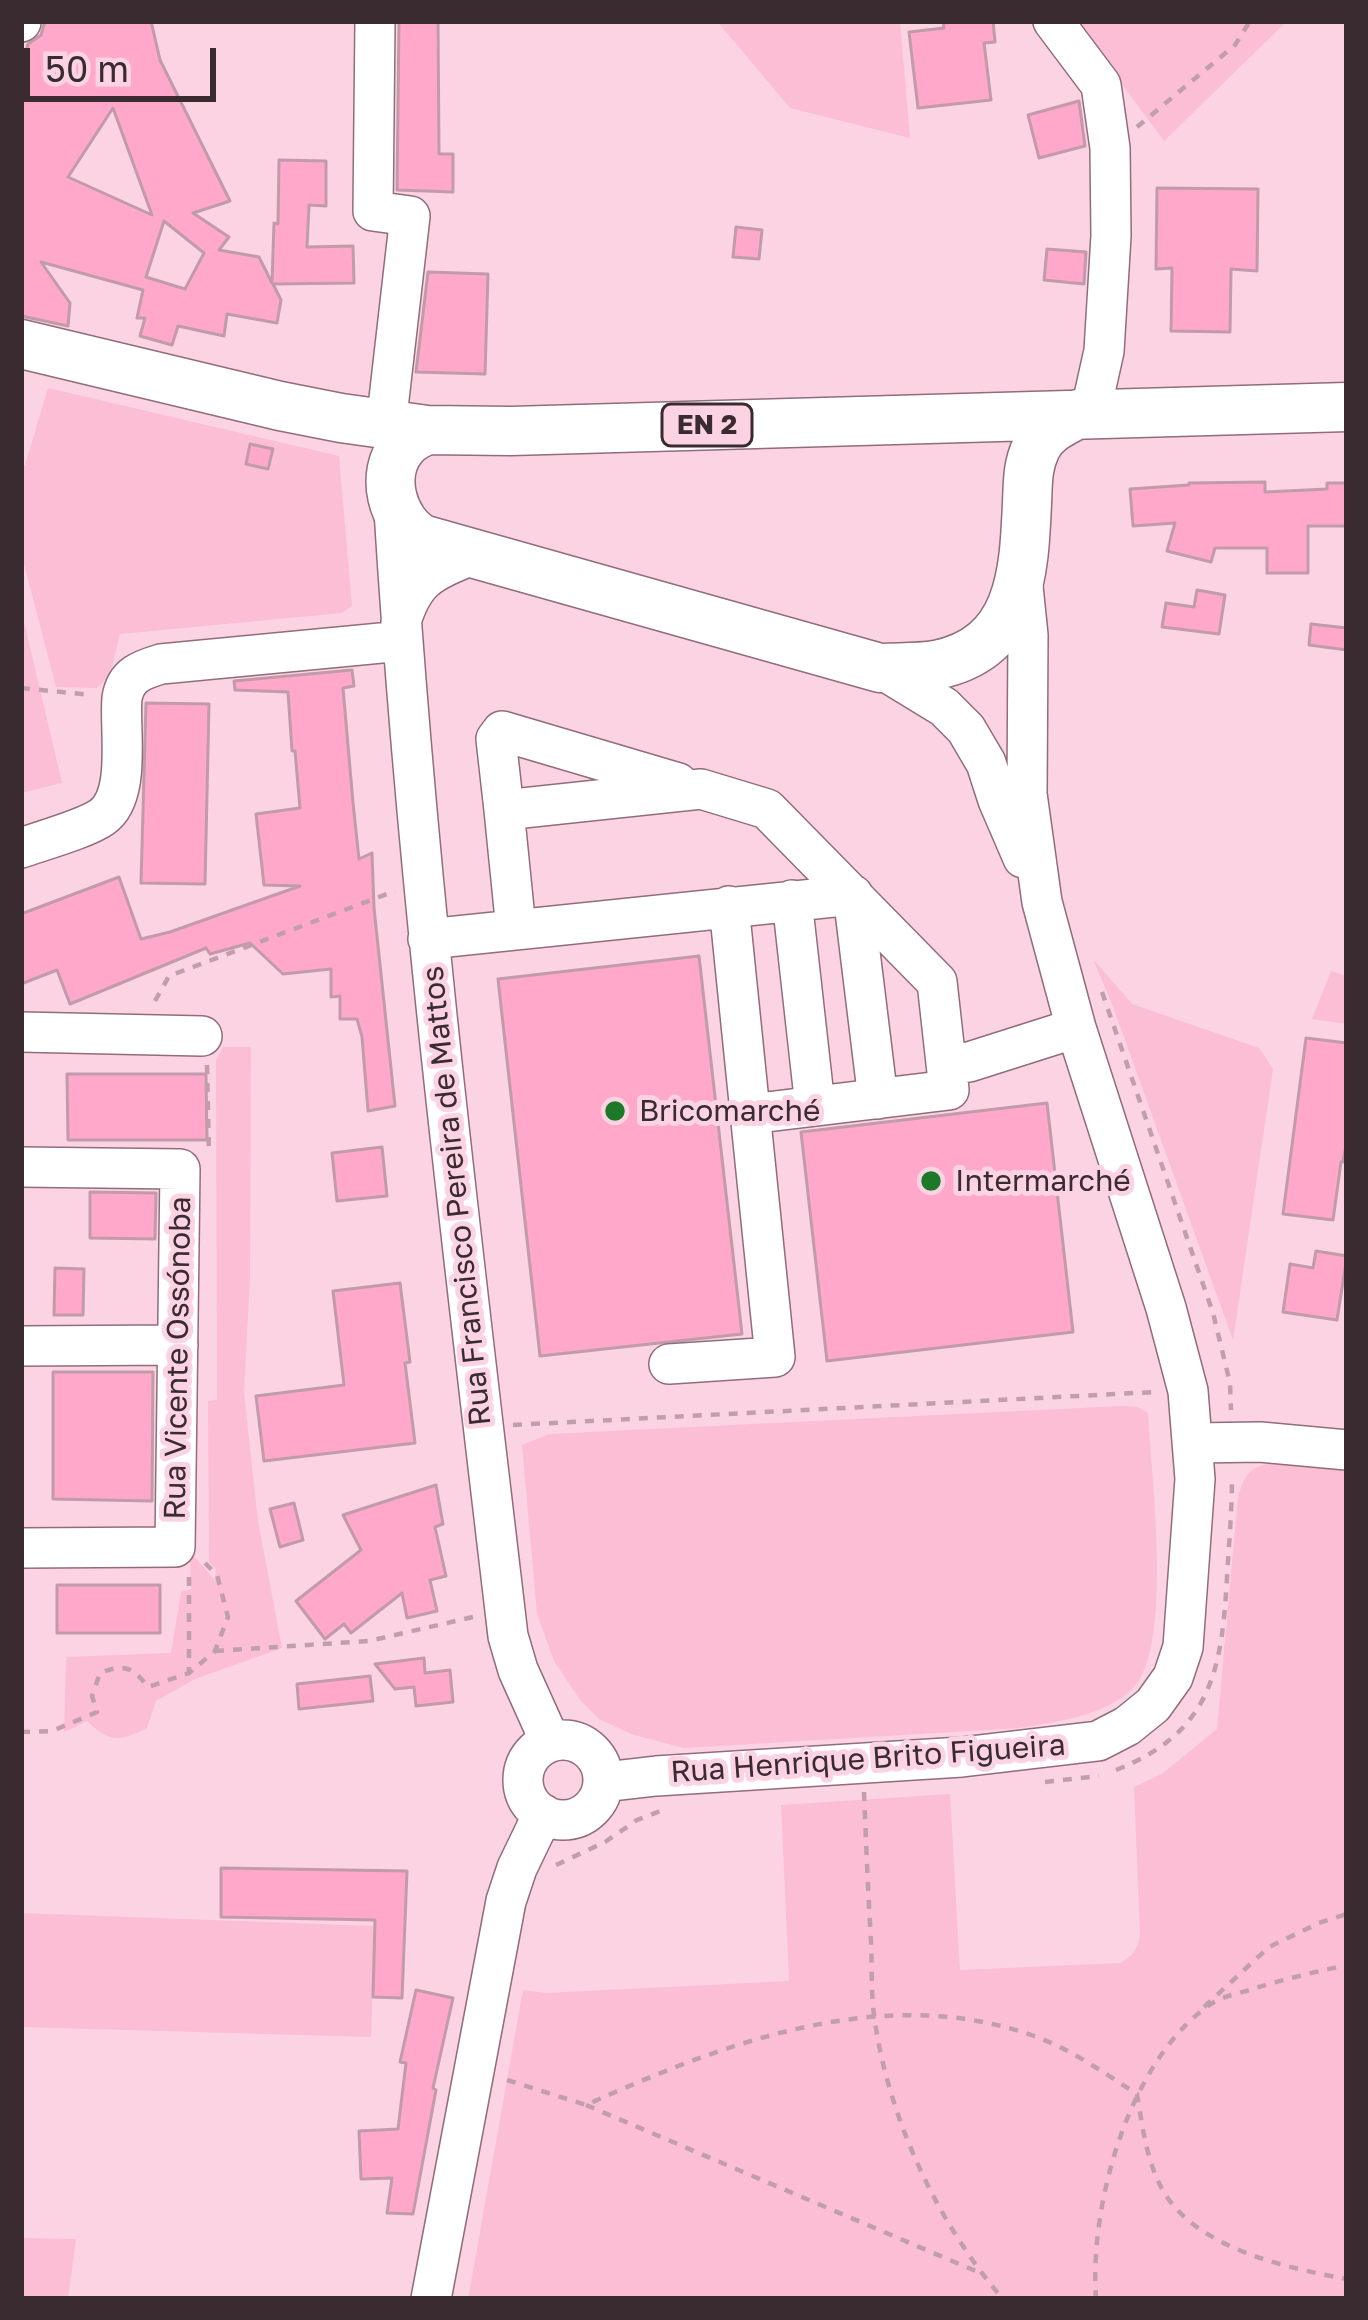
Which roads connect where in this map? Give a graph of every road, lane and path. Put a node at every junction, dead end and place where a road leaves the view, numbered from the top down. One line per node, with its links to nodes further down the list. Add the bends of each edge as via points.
1 (375, 21): 9 (street, via 373,211 410,215)
2 (1054, 21): 4 (street, via 1101,85)
3 (1250, 21): 4 (path, via 1235,45)
4 (1110, 156): 7 (street, via 1104,351)
5 (21, 344): 9 (main road, EN 2)
6 (1347, 406): 7 (main road, EN 2)
7 (1084, 414): 8 (main road, EN 2); 10 (main road, via 1046,433)
8 (986, 417): 9 (main road, EN 2, via 511,431); 10 (main road, via 1020,446)
9 (385, 424): 11 (main road, via 369,447); 11 (main road, via 410,439 394,459)
10 (1029, 467): 13 (main road)
11 (394, 503): 12 (main road, via 412,533); 14 (street, Rua Francisco Pereira de Mattos)
12 (472, 555): 14 (street, via 420,580); 15 (main road)
13 (1022, 576): 15 (main road, via 1007,616 962,656); 24 (street, via 1028,794)
14 (402, 632): 17 (street, via 161,664 135,672); 27 (street, Rua Francisco Pereira de Mattos)
15 (880, 668): 24 (street, via 966,729)
16 (21, 688): 17 (path)
17 (122, 698): 20 (street, via 116,802 103,817)
18 (701, 789): 19 (street); 19 (street, via 502,731 496,739); 22 (street, via 767,809)
19 (504, 810): 26 (street)
20 (21, 848)
21 (395, 891): 31 (path, via 169,976)
22 (853, 895): 23 (street); 33 (street, via 938,982); 34 (street)
23 (792, 900): 25 (street); 35 (street)
24 (1042, 902): 29 (street, Rua Henrique Brito Figueira)
25 (729, 906): 26 (street); 36 (street)
26 (516, 929): 27 (street)
27 (428, 939): 42 (street, Rua Francisco Pereira de Mattos)
28 (1096, 974): 43 (path, via 1213,1313 1229,1383)
29 (1076, 1028): 33 (street); 41 (street, Rua Henrique Brito Figueira)
30 (21, 1032): 31 (street)
31 (136, 1035): 32 (street)
32 (202, 1036)
33 (946, 1064): 34 (street, via 949,1090)
34 (878, 1099): 35 (street)
35 (814, 1106): 36 (street)
36 (750, 1114): 40 (street, via 775,1357)
37 (21, 1167): 38 (street, Rua Vicente Ossónoba, via 180,1169)
38 (178, 1345): 39 (street); 45 (street, Rua Vicente Ossónoba)
39 (21, 1346)
40 (669, 1364)
41 (1188, 1390): 42 (path); 43 (street, Rua Henrique Brito Figueira)
42 (483, 1427): 51 (street, Rua Francisco Pereira de Mattos, via 511,1651)
43 (1214, 1443): 44 (street); 52 (street, Rua Henrique Brito Figueira, via 1192,1536 1184,1647 1153,1705 1098,1741); 54 (path, via 1226,1606 1212,1684 1153,1753 1072,1780)
44 (1347, 1450)
45 (182, 1547): 46 (street); 48 (path, via 217,1576 228,1617); 49 (path)
46 (21, 1548)
47 (479, 1616): 48 (path, via 369,1641)
48 (214, 1651): 49 (path)
49 (189, 1673): 50 (path, via 148,1687 135,1670 117,1666 100,1673 92,1696 97,1712 52,1731)
50 (21, 1732)
51 (550, 1741): 53 (street, via 588,1747); 56 (street, via 524,1769 526,1795)
52 (863, 1762): 53 (street, Rua Henrique Brito Figueira); 60 (path)
53 (604, 1782): 56 (street, via 583,1815)
54 (1029, 1783)
55 (663, 1810): 57 (path)
56 (543, 1814): 67 (street, via 506,1901)
57 (548, 1873)
58 (1347, 1914): 61 (path, via 1269,1947)
59 (1347, 1965): 61 (path, via 1218,2000)
60 (874, 2014): 63 (path, via 960,2016 1035,2036); 64 (path, via 698,2060); 65 (path, via 906,2136 937,2206)
61 (1182, 2027): 63 (path)
62 (504, 2079): 64 (path)
63 (1137, 2094): 66 (path, via 1143,2134 1173,2207 1240,2251); 69 (path, via 1100,2211)
64 (586, 2105): 65 (path)
65 (980, 2272): 68 (path)
66 (1347, 2279)
67 (430, 2299)
68 (1003, 2299)
69 (1096, 2299)

